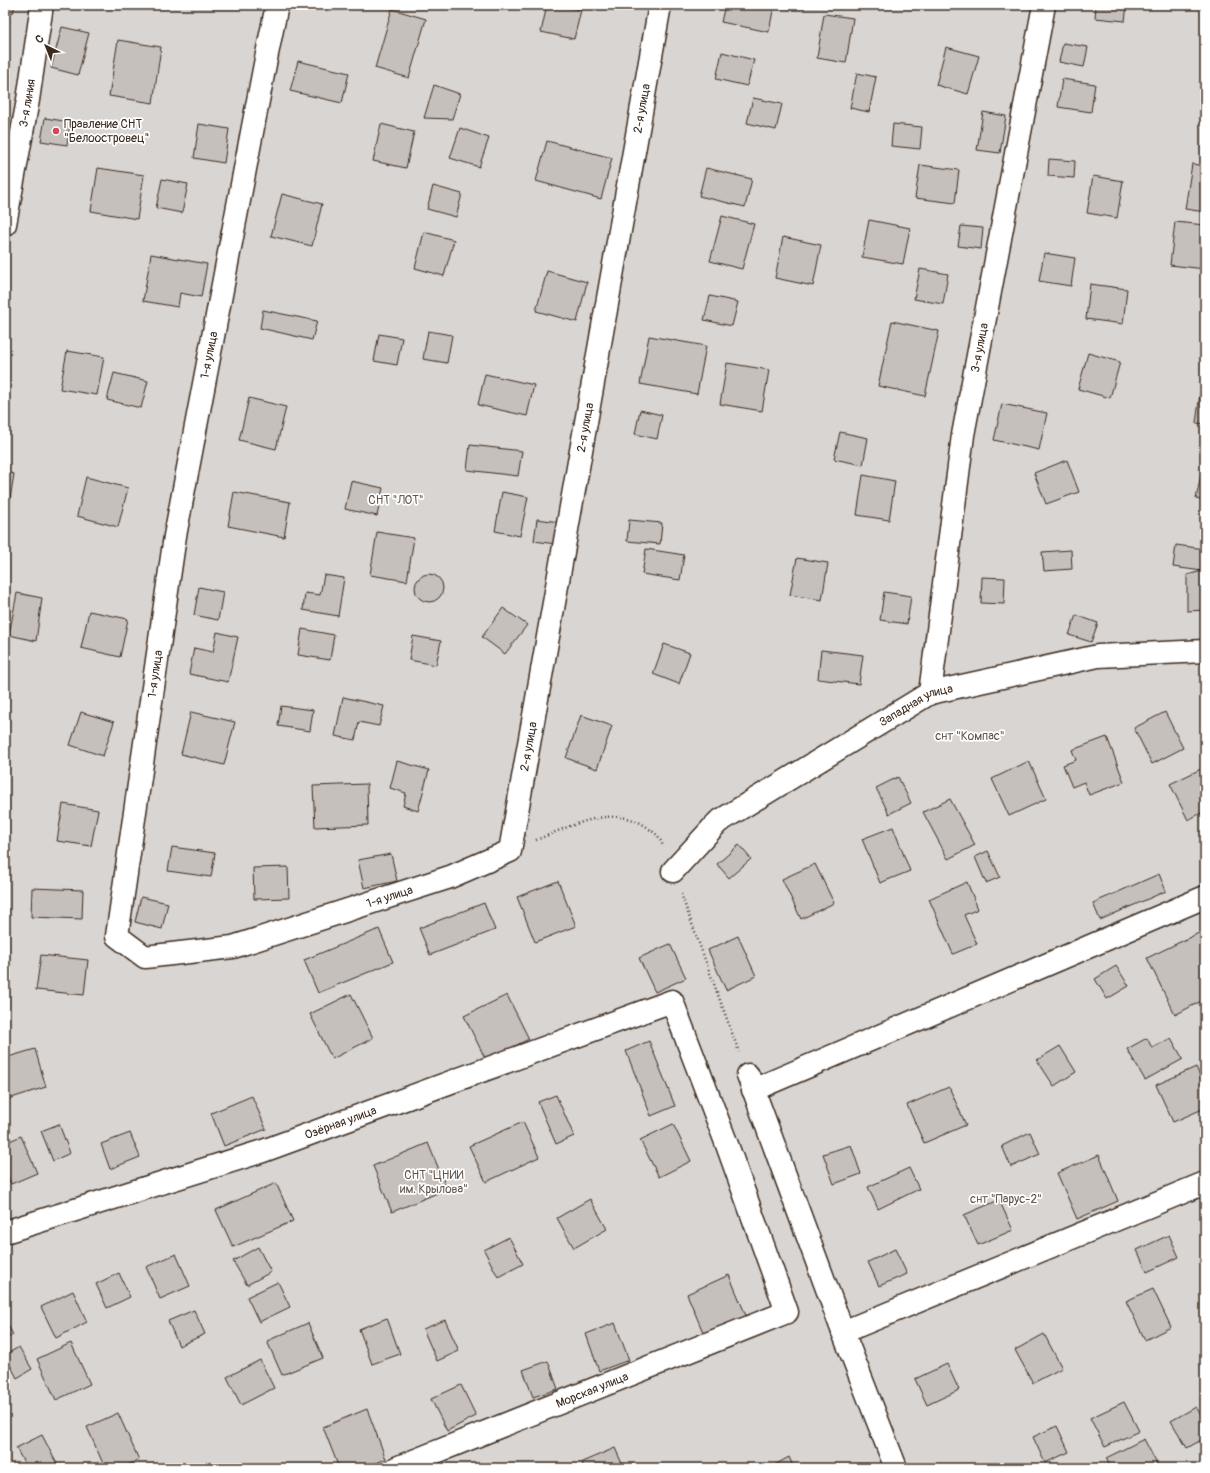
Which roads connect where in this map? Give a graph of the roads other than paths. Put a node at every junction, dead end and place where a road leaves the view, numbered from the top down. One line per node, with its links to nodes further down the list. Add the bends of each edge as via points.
1 (42, 5): 5 (street, 3-я линия, via 28,100)
2 (277, 5): 8 (street, 1-я улица, via 175,536 117,936 145,957 233,947 450,877)
3 (660, 5): 8 (street, 2-я улица)
4 (1044, 5): 7 (street, 3-я улица, via 963,435)
5 (5, 224)
6 (1205, 651): 7 (street, Западная улица, via 1098,656)
7 (930, 693): 9 (street, Западная улица, via 718,822)
8 (510, 850)
9 (672, 871)
10 (1205, 897): 14 (street, via 751,1082)
11 (1205, 1182): 14 (street)
12 (5, 1232): 13 (street, Озёрная улица, via 263,1151 672,1001)
13 (787, 1312): 15 (street, Морская улица)
14 (843, 1332): 16 (street)
15 (396, 1468)
16 (896, 1468)

